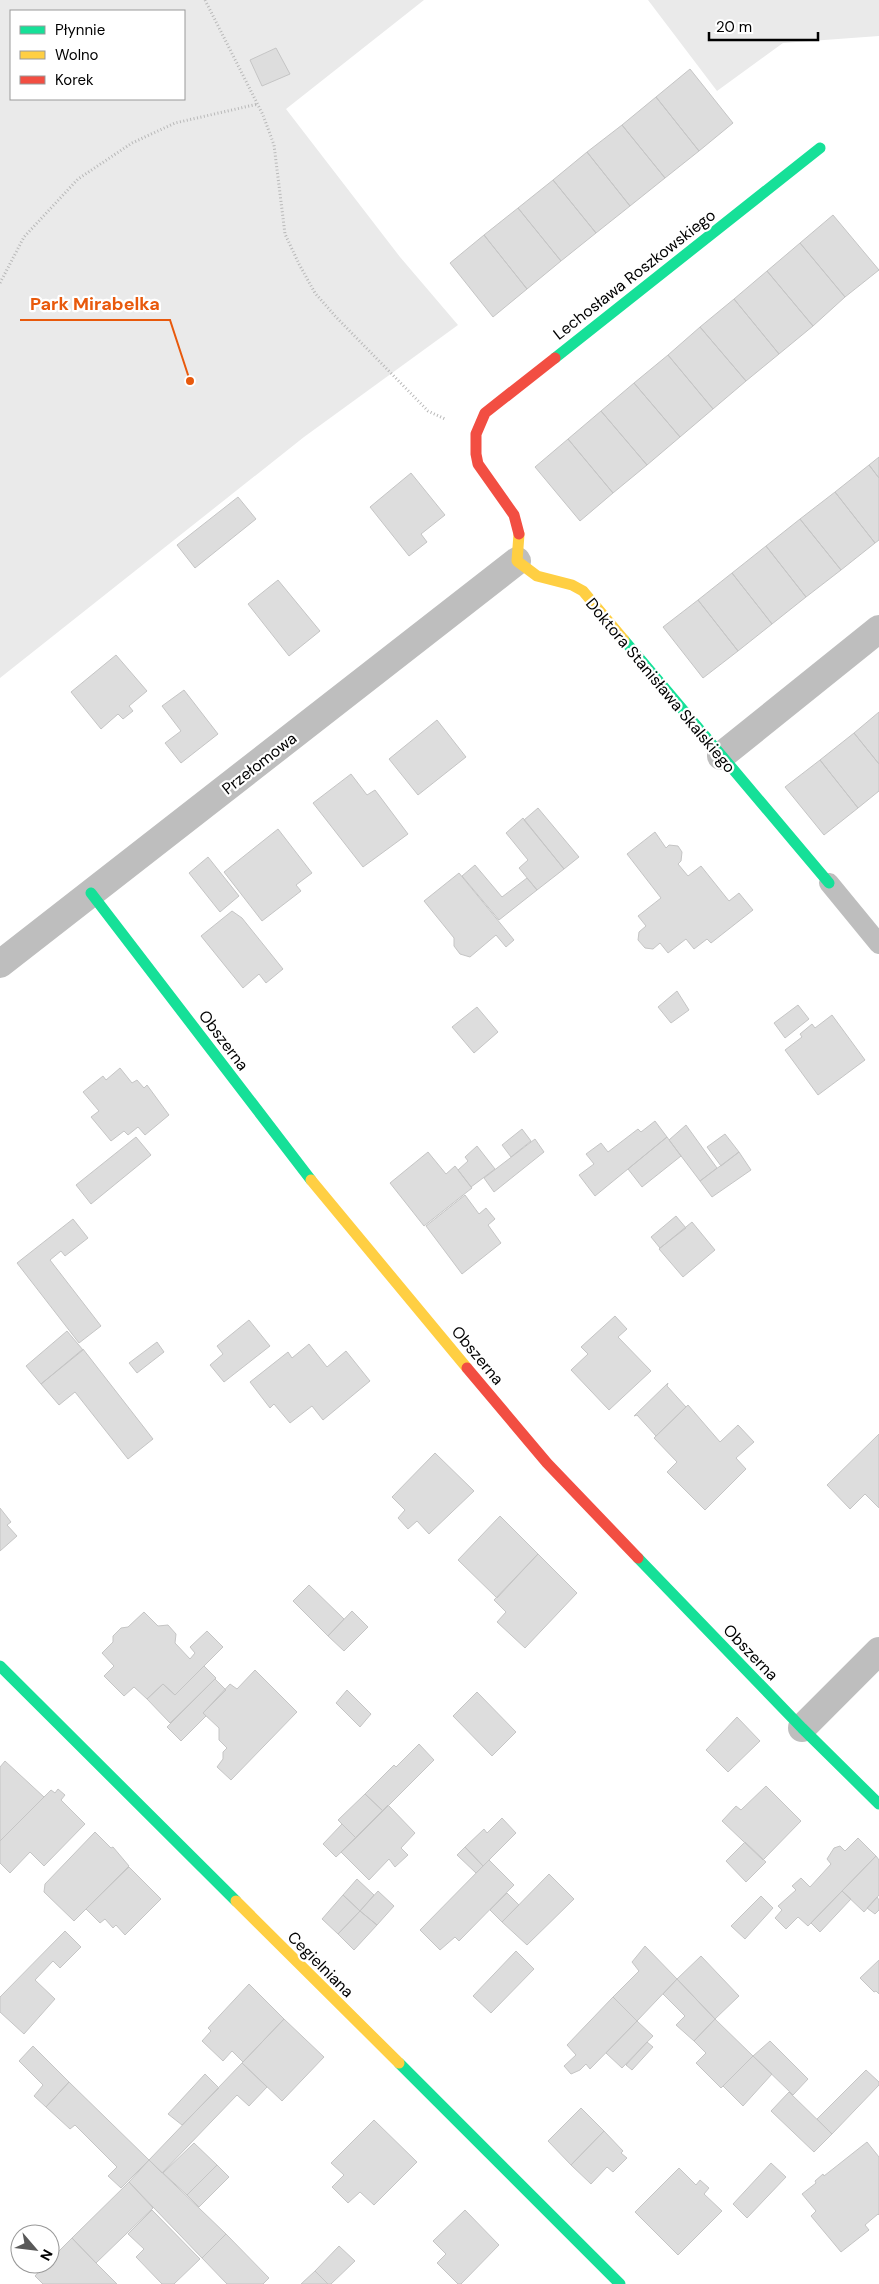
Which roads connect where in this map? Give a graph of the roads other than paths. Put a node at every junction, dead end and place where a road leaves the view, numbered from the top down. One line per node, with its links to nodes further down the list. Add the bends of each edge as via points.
1 (820, 148): 2 (street, Lechosława Roszkowskiego, via 485,413 476,432 475,459 514,516 519,531)
2 (518, 561): 4 (street, Doktora Stanisława Skalskiego, via 538,576 574,585 583,591); 6 (street, Przełomowa)
3 (879, 629): 4 (street)
4 (721, 756): 5 (street, Doktora Stanisława Skalskiego)
5 (829, 883): 7 (lane, Doktora Stanisława Skalskiego)
6 (91, 893): 8 (street, Przełomowa); 11 (street, Obszerna, via 320,1192 547,1463)
7 (879, 944)
8 (0, 964)
9 (879, 1651): 11 (street)
10 (0, 1666): 13 (street, Cegielniana)
11 (802, 1728): 12 (street, Obszerna)
12 (879, 1804)
13 (620, 2284)

